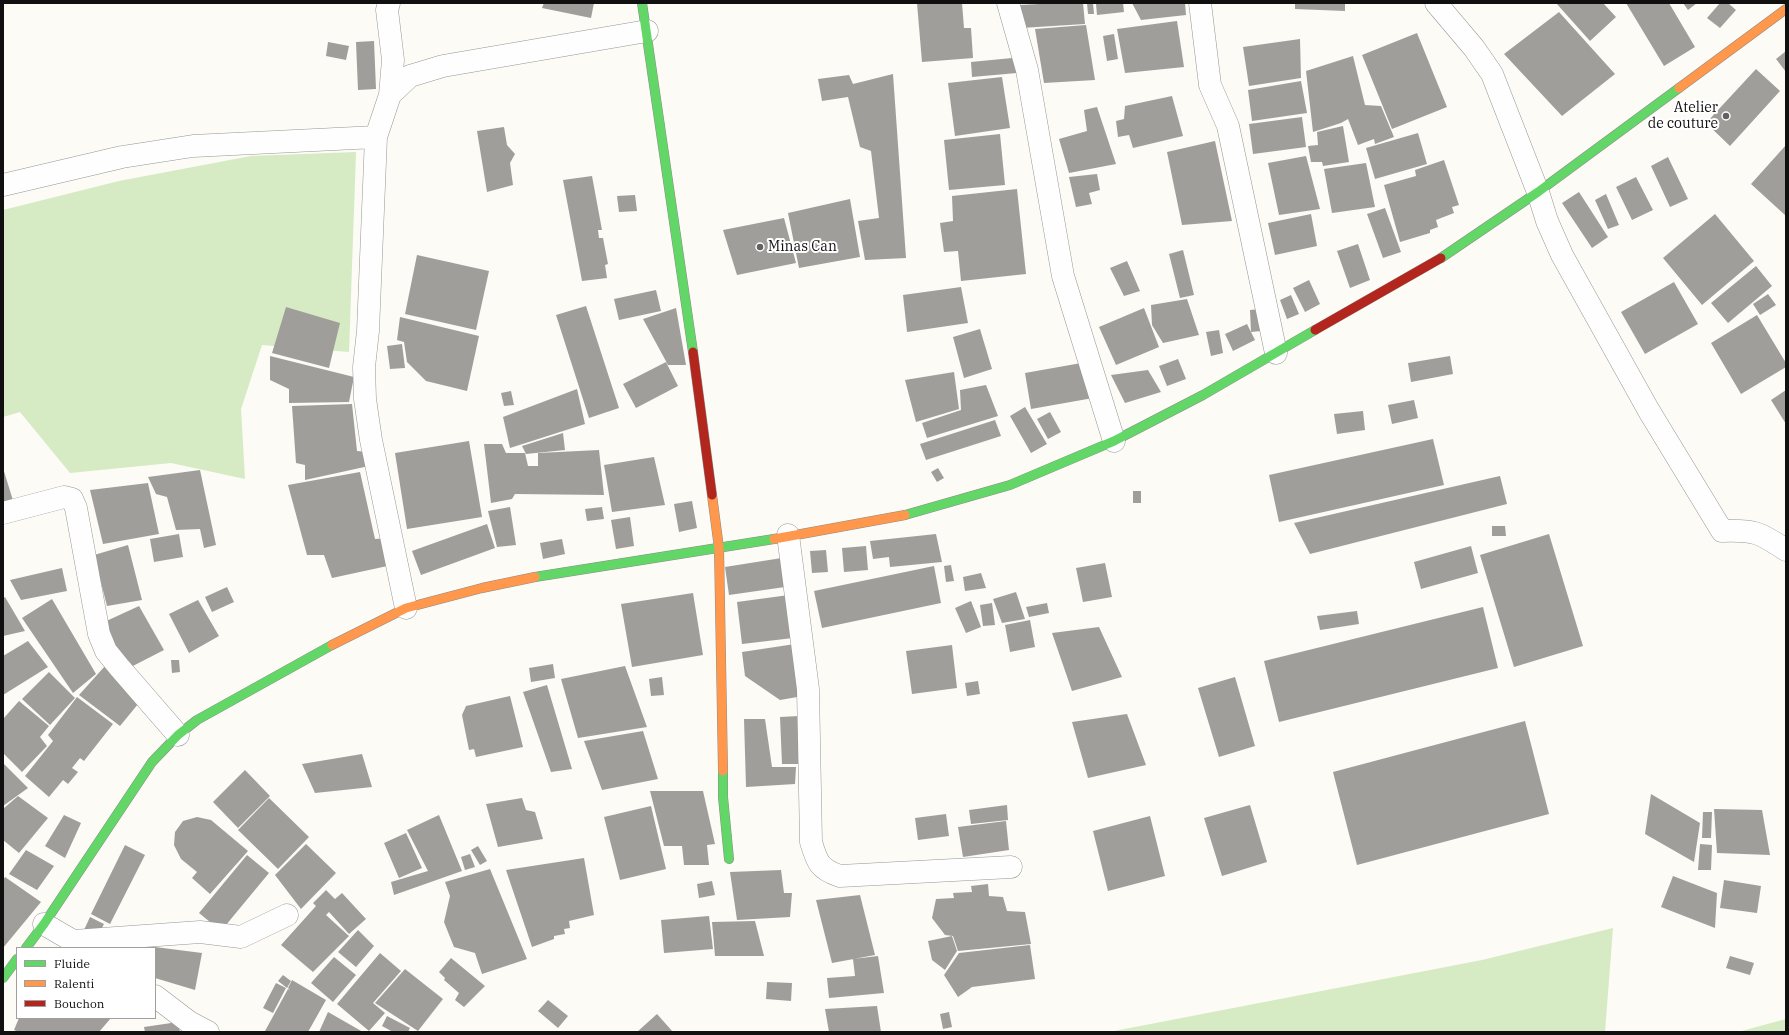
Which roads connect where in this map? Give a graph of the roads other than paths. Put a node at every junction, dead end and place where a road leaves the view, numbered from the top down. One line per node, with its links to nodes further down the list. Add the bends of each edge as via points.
1 (389, 3): 8 (street, via 387,10 394,60)
2 (642, 3): 7 (main road)
3 (1008, 3): 13 (street, via 1027,70 1063,276)
4 (1200, 3): 12 (street, via 1210,85 1228,126)
5 (1436, 3): 11 (street, via 1492,74)
6 (1786, 9): 11 (main road)
7 (647, 31): 8 (street, via 443,66 410,76); 16 (main road)
8 (390, 94): 9 (street)
9 (376, 137): 10 (street, via 193,146 122,157); 18 (street, via 368,331 364,368 365,399 371,440)
10 (3, 185)
11 (1538, 192): 12 (main road, via 1456,249); 17 (street, via 1562,255 1649,411 1722,531 1762,534)
12 (1276, 353): 13 (main road, via 1203,396)
13 (1114, 441): 15 (main road, via 1010,485 894,518)
14 (3, 513): 19 (street, via 64,497 72,499 76,508 99,634 106,651)
15 (788, 535): 16 (main road); 21 (street, via 808,689 812,842 817,861 827,872 840,876)
16 (719, 548): 18 (main road, via 543,575); 20 (main road, via 723,797)
17 (1786, 550)
18 (406, 608): 19 (main road, via 299,662 197,720)
19 (178, 735): 23 (main road, via 152,762)
20 (729, 859)
21 (1011, 867)
22 (287, 915): 24 (street, via 241,937 200,932)
23 (44, 924): 24 (street); 25 (main road)
24 (80, 944)
25 (27, 947)
26 (16, 960): 27 (main road)
27 (3, 978)
28 (156, 997): 29 (street)
29 (190, 1027): 30 (street)
30 (208, 1032)

